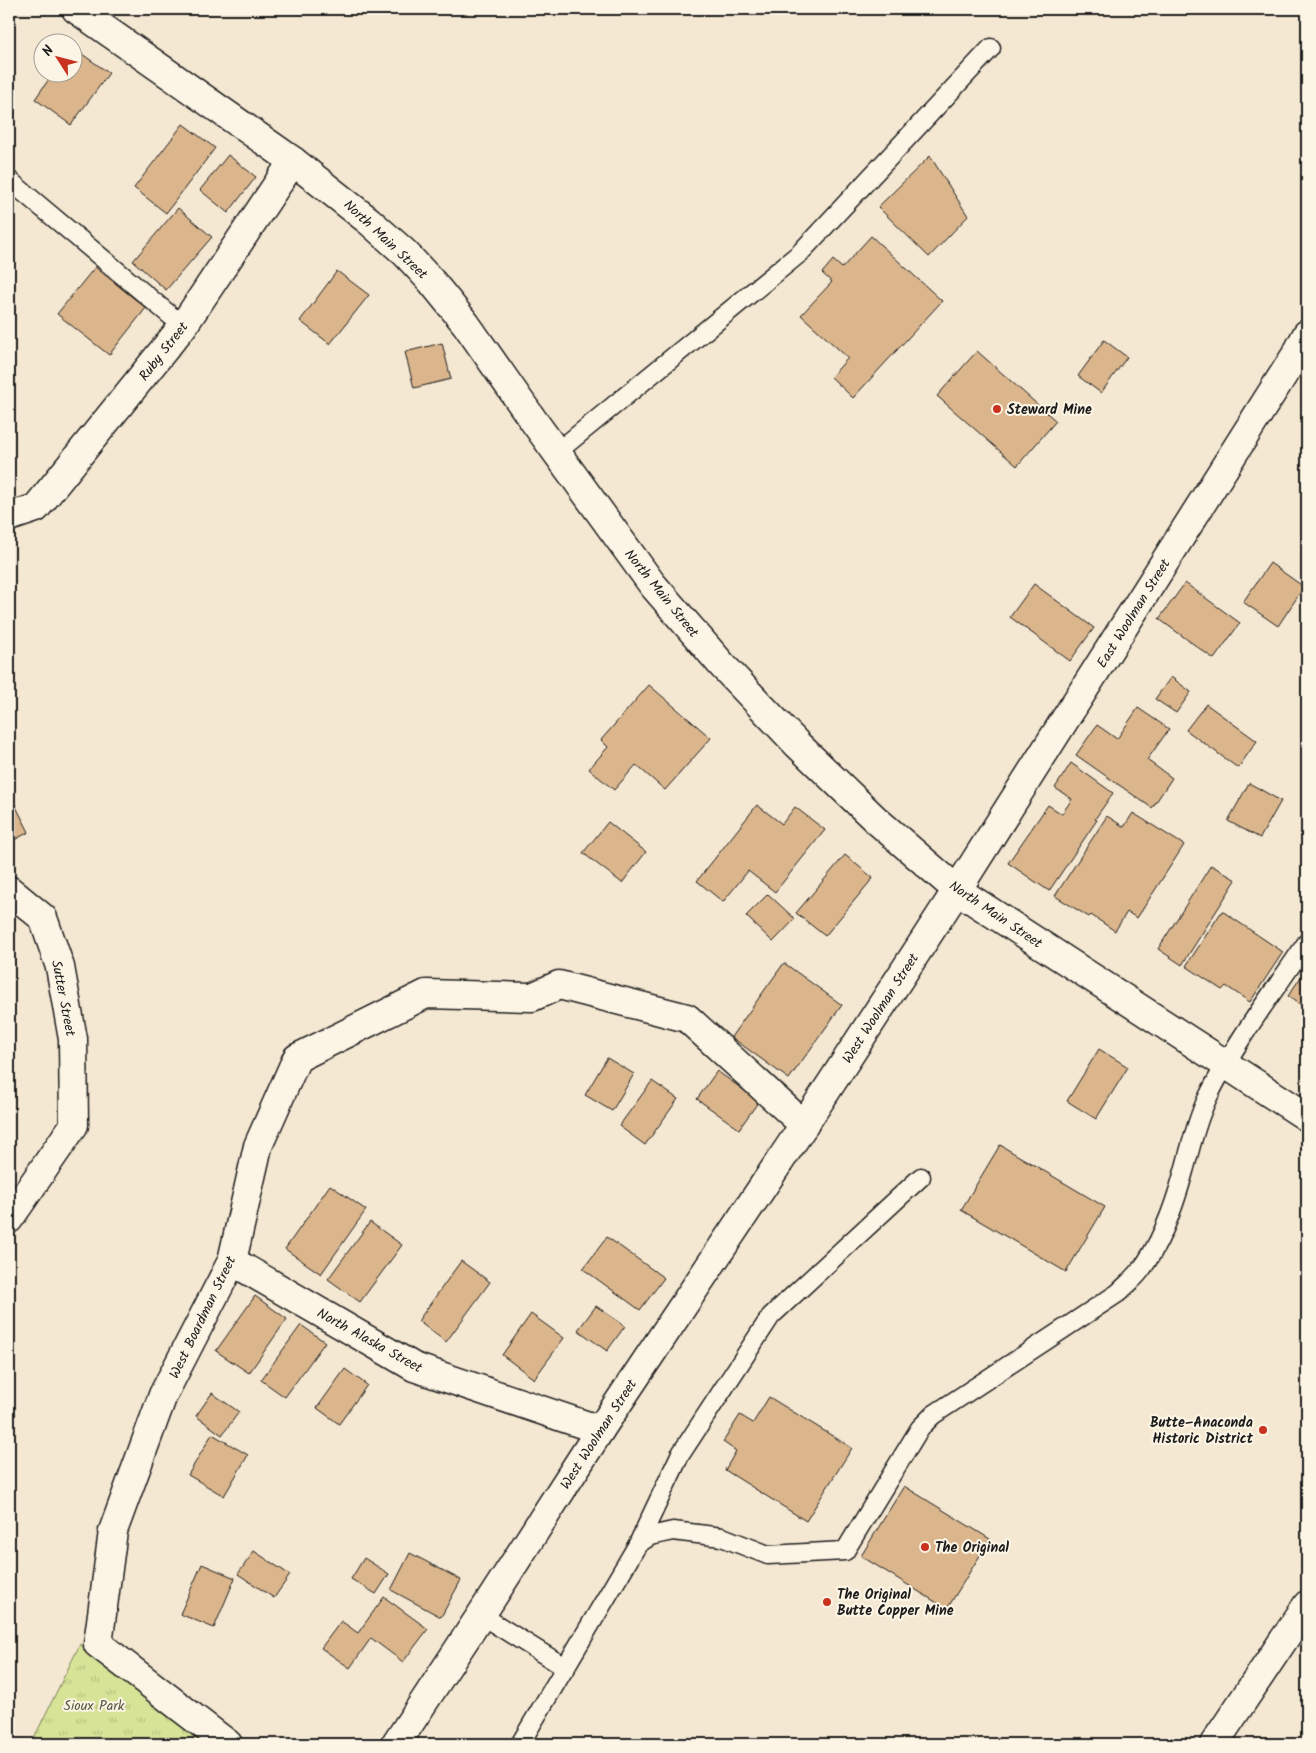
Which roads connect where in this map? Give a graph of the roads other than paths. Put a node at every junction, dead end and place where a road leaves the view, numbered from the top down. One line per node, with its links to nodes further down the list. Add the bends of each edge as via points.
1 (76, 9): 3 (street, North Main Street)
2 (991, 48): 7 (lane, via 800,253)
3 (293, 161): 5 (street, Ruby Street); 7 (street, North Main Street, via 369,221 432,282 466,324)
4 (9, 180): 5 (lane)
5 (183, 326): 8 (street, Ruby Street, via 36,508)
6 (1307, 334): 10 (street, East Woolman Street)
7 (557, 452): 10 (street, North Main Street, via 652,584 722,666 875,819)
8 (9, 517)
9 (9, 890): 16 (street, Sutter Street, via 43,918 60,967 73,1039 74,1125)
10 (957, 890): 12 (street, North Main Street); 14 (street, West Woolman Street)
11 (1307, 942): 12 (lane)
12 (1226, 1063): 13 (street, North Main Street); 19 (lane, via 1206,1100 1158,1241 1139,1272 1118,1293 933,1414 920,1428 844,1551 768,1555 722,1537 673,1532 650,1536)
13 (1307, 1117)
14 (804, 1125): 17 (street, West Boardman Street, via 687,1018 559,985 532,997 426,994 297,1058 258,1146); 18 (street, West Woolman Street)
15 (921, 1177): 19 (lane, via 771,1316 680,1455)
16 (9, 1219)
17 (232, 1261): 18 (street, North Alaska Street, via 414,1367); 23 (street, West Boardman Street, via 163,1395 113,1531 98,1644)
18 (600, 1430): 21 (street, West Woolman Street)
19 (638, 1544): 22 (lane)
20 (1307, 1605): 26 (street)
21 (481, 1616): 22 (lane); 24 (street, West Woolman Street)
22 (566, 1668): 25 (lane)
23 (228, 1744)
24 (396, 1744)
25 (520, 1744)
26 (1214, 1744)

